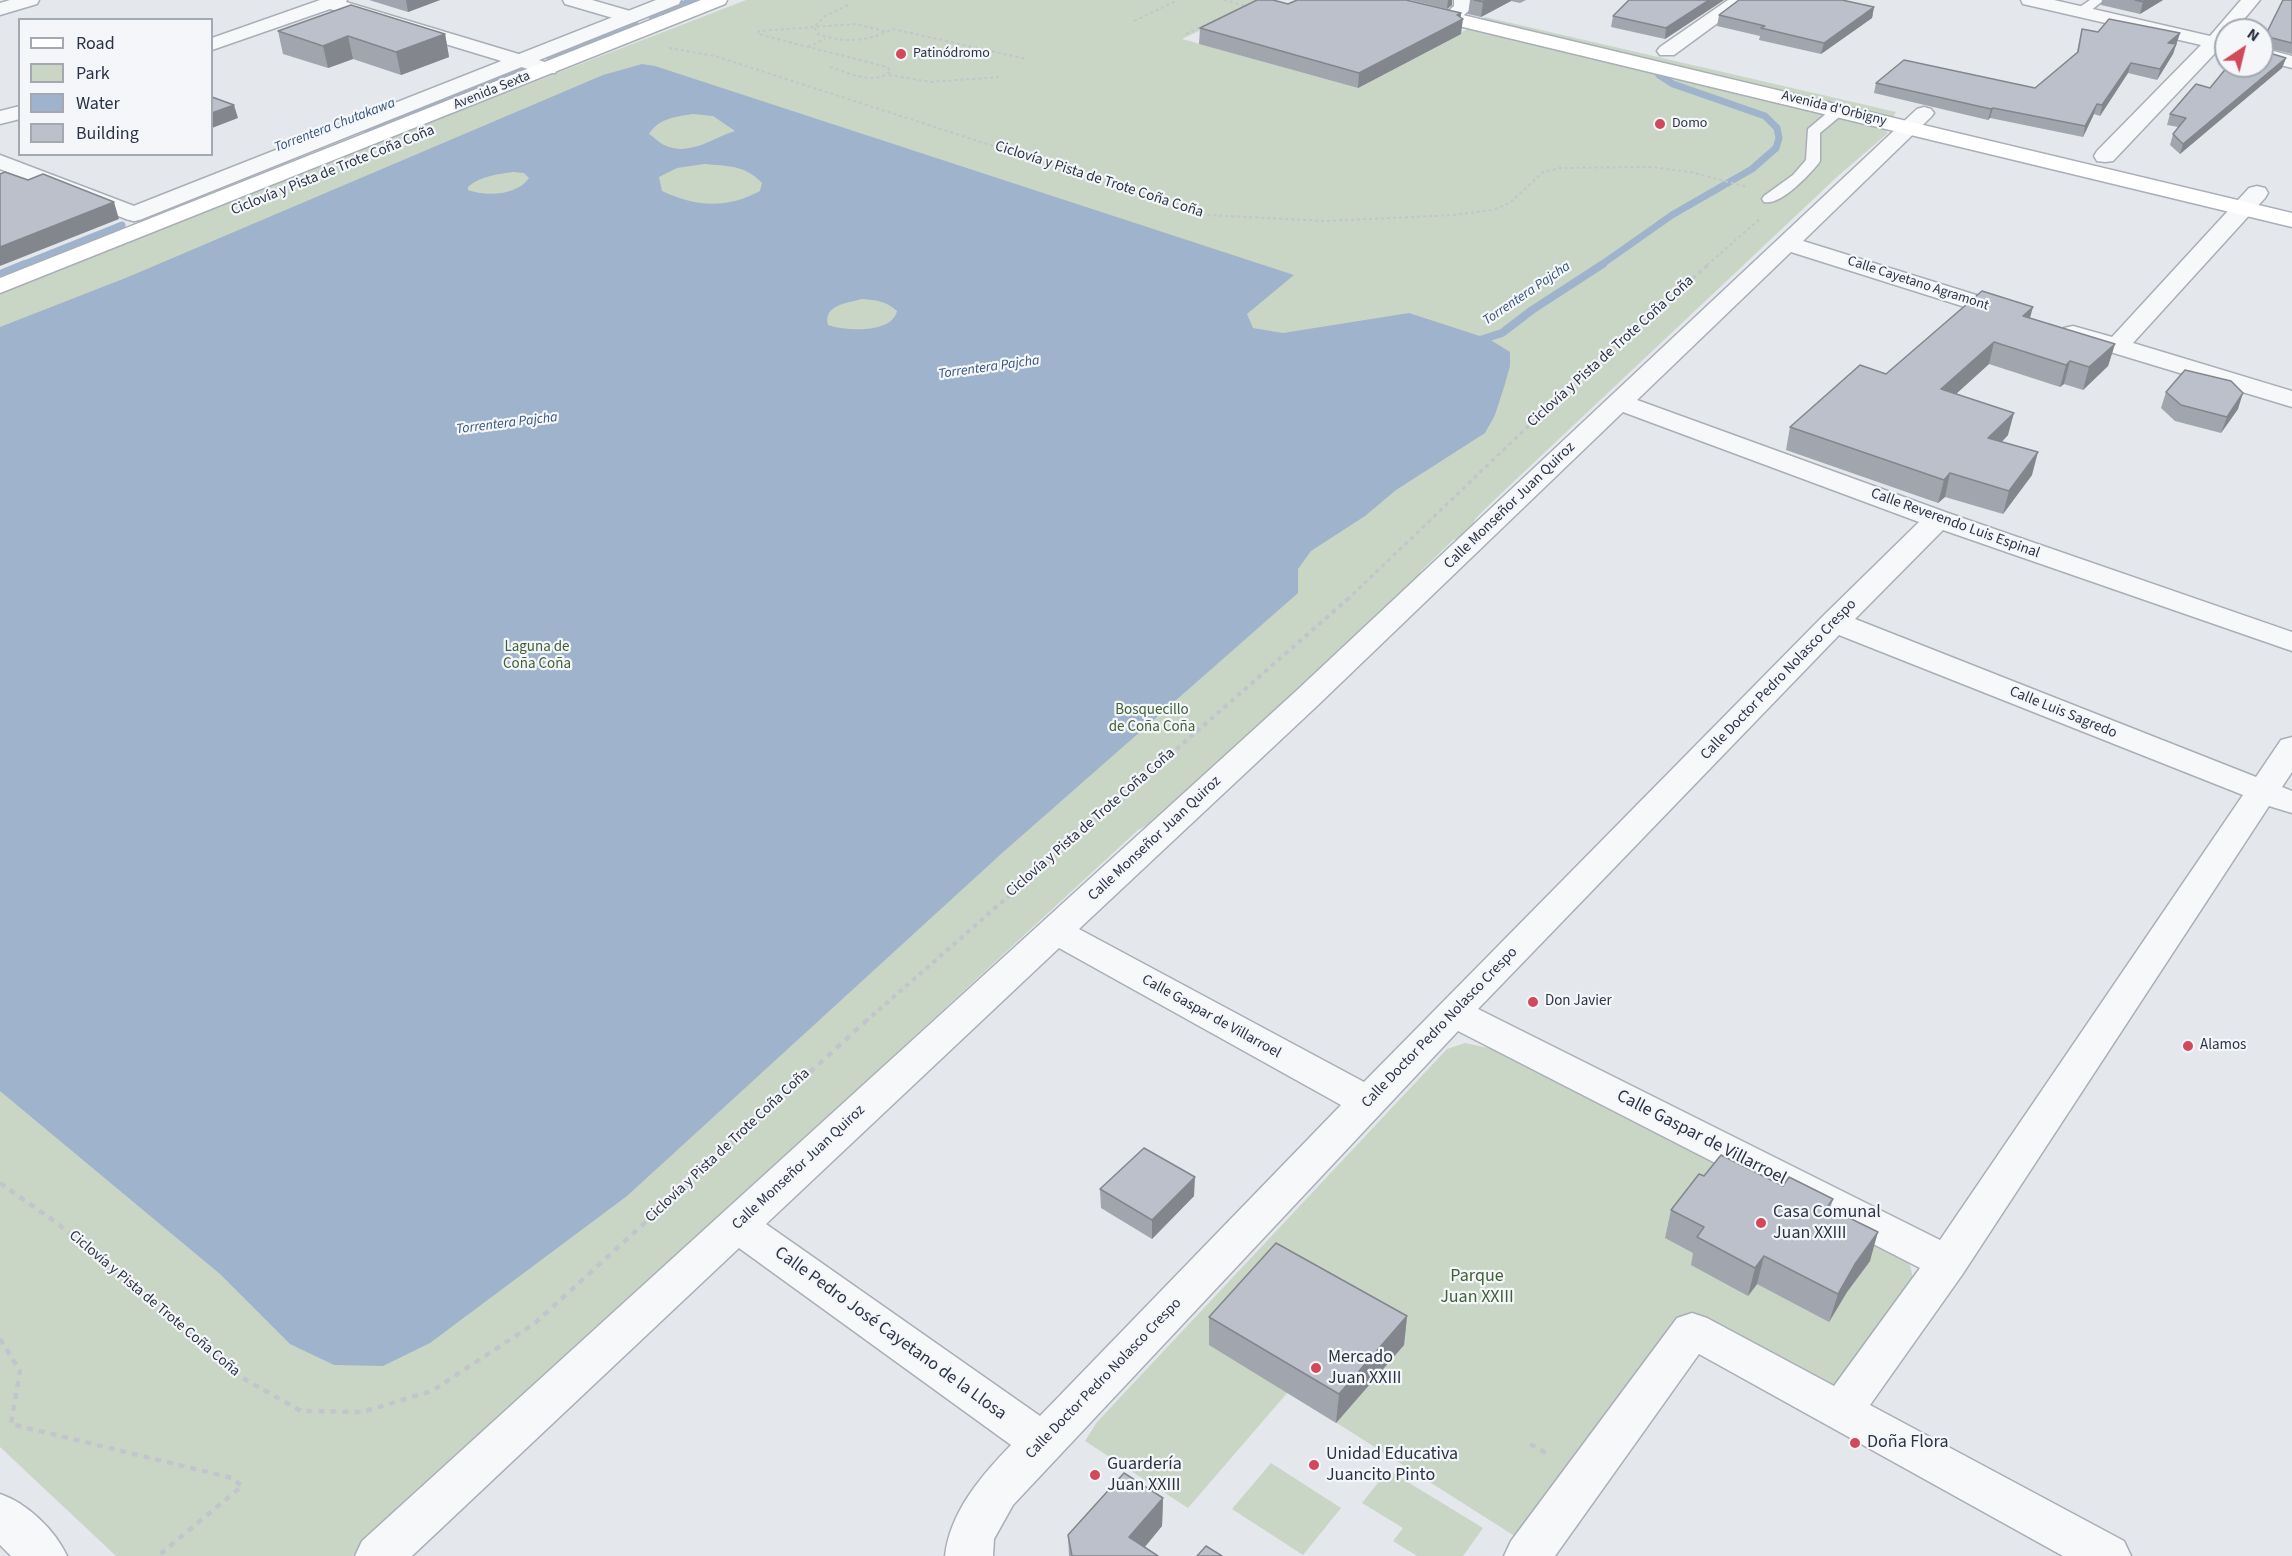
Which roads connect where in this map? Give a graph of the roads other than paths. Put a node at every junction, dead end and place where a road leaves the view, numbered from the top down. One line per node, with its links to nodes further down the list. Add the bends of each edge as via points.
1 (30, 0): 14 (street)
2 (381, 0): 12 (street)
3 (572, 0): 16 (street)
4 (672, 0): 16 (street, Avenida Sexta)
5 (718, 0): 24 (main road, Avenida Sexta)
6 (1376, 0): 13 (main road, Avenida d'Orbigny)
7 (1429, 0): 13 (main road, Avenida d'Orbigny)
8 (1740, 0): 21 (street)
9 (2030, 0): 15 (street)
10 (2098, 0): 15 (lane)
11 (2251, 0): 17 (street)
12 (340, 4): 19 (street); 24 (street)
13 (1459, 8): 21 (main road, Avenida d'Orbigny); 25 (main road, Avenida d'Orbigny)
14 (0, 9)
15 (2081, 12): 18 (street)
16 (630, 17): 24 (street, Avenida Sexta)
17 (2238, 18)
18 (2214, 43)
19 (213, 44)
20 (2214, 50): 29 (street)
21 (1667, 51): 28 (main road, Avenida d'Orbigny)
22 (2274, 57): 23 (street)
23 (2292, 62)
24 (535, 65): 31 (main road, Avenida Sexta)
25 (1839, 110): 28 (main road, Avenida d'Orbigny); 32 (lane, via 1813,132 1813,161 1798,178)
26 (18, 113): 27 (street)
27 (0, 118)
28 (1916, 120): 29 (main road, Avenida d'Orbigny); 33 (main road, Avenida d'Orbigny); 38 (street, Calle Monseñor Juan Quiroz)
29 (2105, 156): 33 (main road, Avenida d'Orbigny)
30 (0, 161): 35 (street)
31 (251, 176): 35 (street, Avenida Sexta); 37 (main road, Avenida Sexta)
32 (1769, 199)
33 (2250, 200): 34 (main road, Avenida d'Orbigny); 36 (main road, Avenida d'Orbigny); 40 (street)
34 (2292, 201)
35 (134, 214): 37 (street)
36 (2292, 220)
37 (156, 223): 39 (main road, Avenida Sexta)
38 (1786, 243): 40 (street, Calle Cayetano Agramont); 42 (street, Calle Monseñor Juan Quiroz)
39 (0, 286)
40 (2116, 347): 41 (street, Calle Cayetano Agramont)
41 (2292, 399)
42 (1619, 402): 43 (street, Calle Reverendo Luis Espinal); 48 (street, Calle Monseñor Juan Quiroz)
43 (1938, 519): 44 (street, Calle Doctor Pedro Nolasco Crespo); 45 (street, Calle Reverendo Luis Espinal)
44 (1834, 622): 47 (street, Calle Luis Sagredo); 49 (street, Calle Doctor Pedro Nolasco Crespo)
45 (2292, 642)
46 (2292, 747): 47 (street)
47 (2276, 797): 52 (street)
48 (1055, 932): 50 (street, Calle Gaspar de Villarroel); 51 (street, Calle Monseñor Juan Quiroz)
49 (1454, 1013): 50 (street, Calle Doctor Pedro Nolasco Crespo); 52 (street, Calle Gaspar de Villarroel)
50 (1368, 1102): 54 (street, Calle Doctor Pedro Nolasco Crespo)
51 (737, 1225): 54 (street, Calle Pedro José Cayetano de la Llosa); 57 (street, Calle Monseñor Juan Quiroz)
52 (1947, 1263): 53 (street)
53 (1842, 1410): 59 (street, via 1692,1330); 60 (street)
54 (1043, 1443): 58 (street, Calle Doctor Pedro Nolasco Crespo, via 997,1491 971,1536)
55 (0, 1514): 56 (street)
56 (44, 1556)
57 (379, 1556)
58 (969, 1556)
59 (1528, 1556)
60 (2107, 1556)

